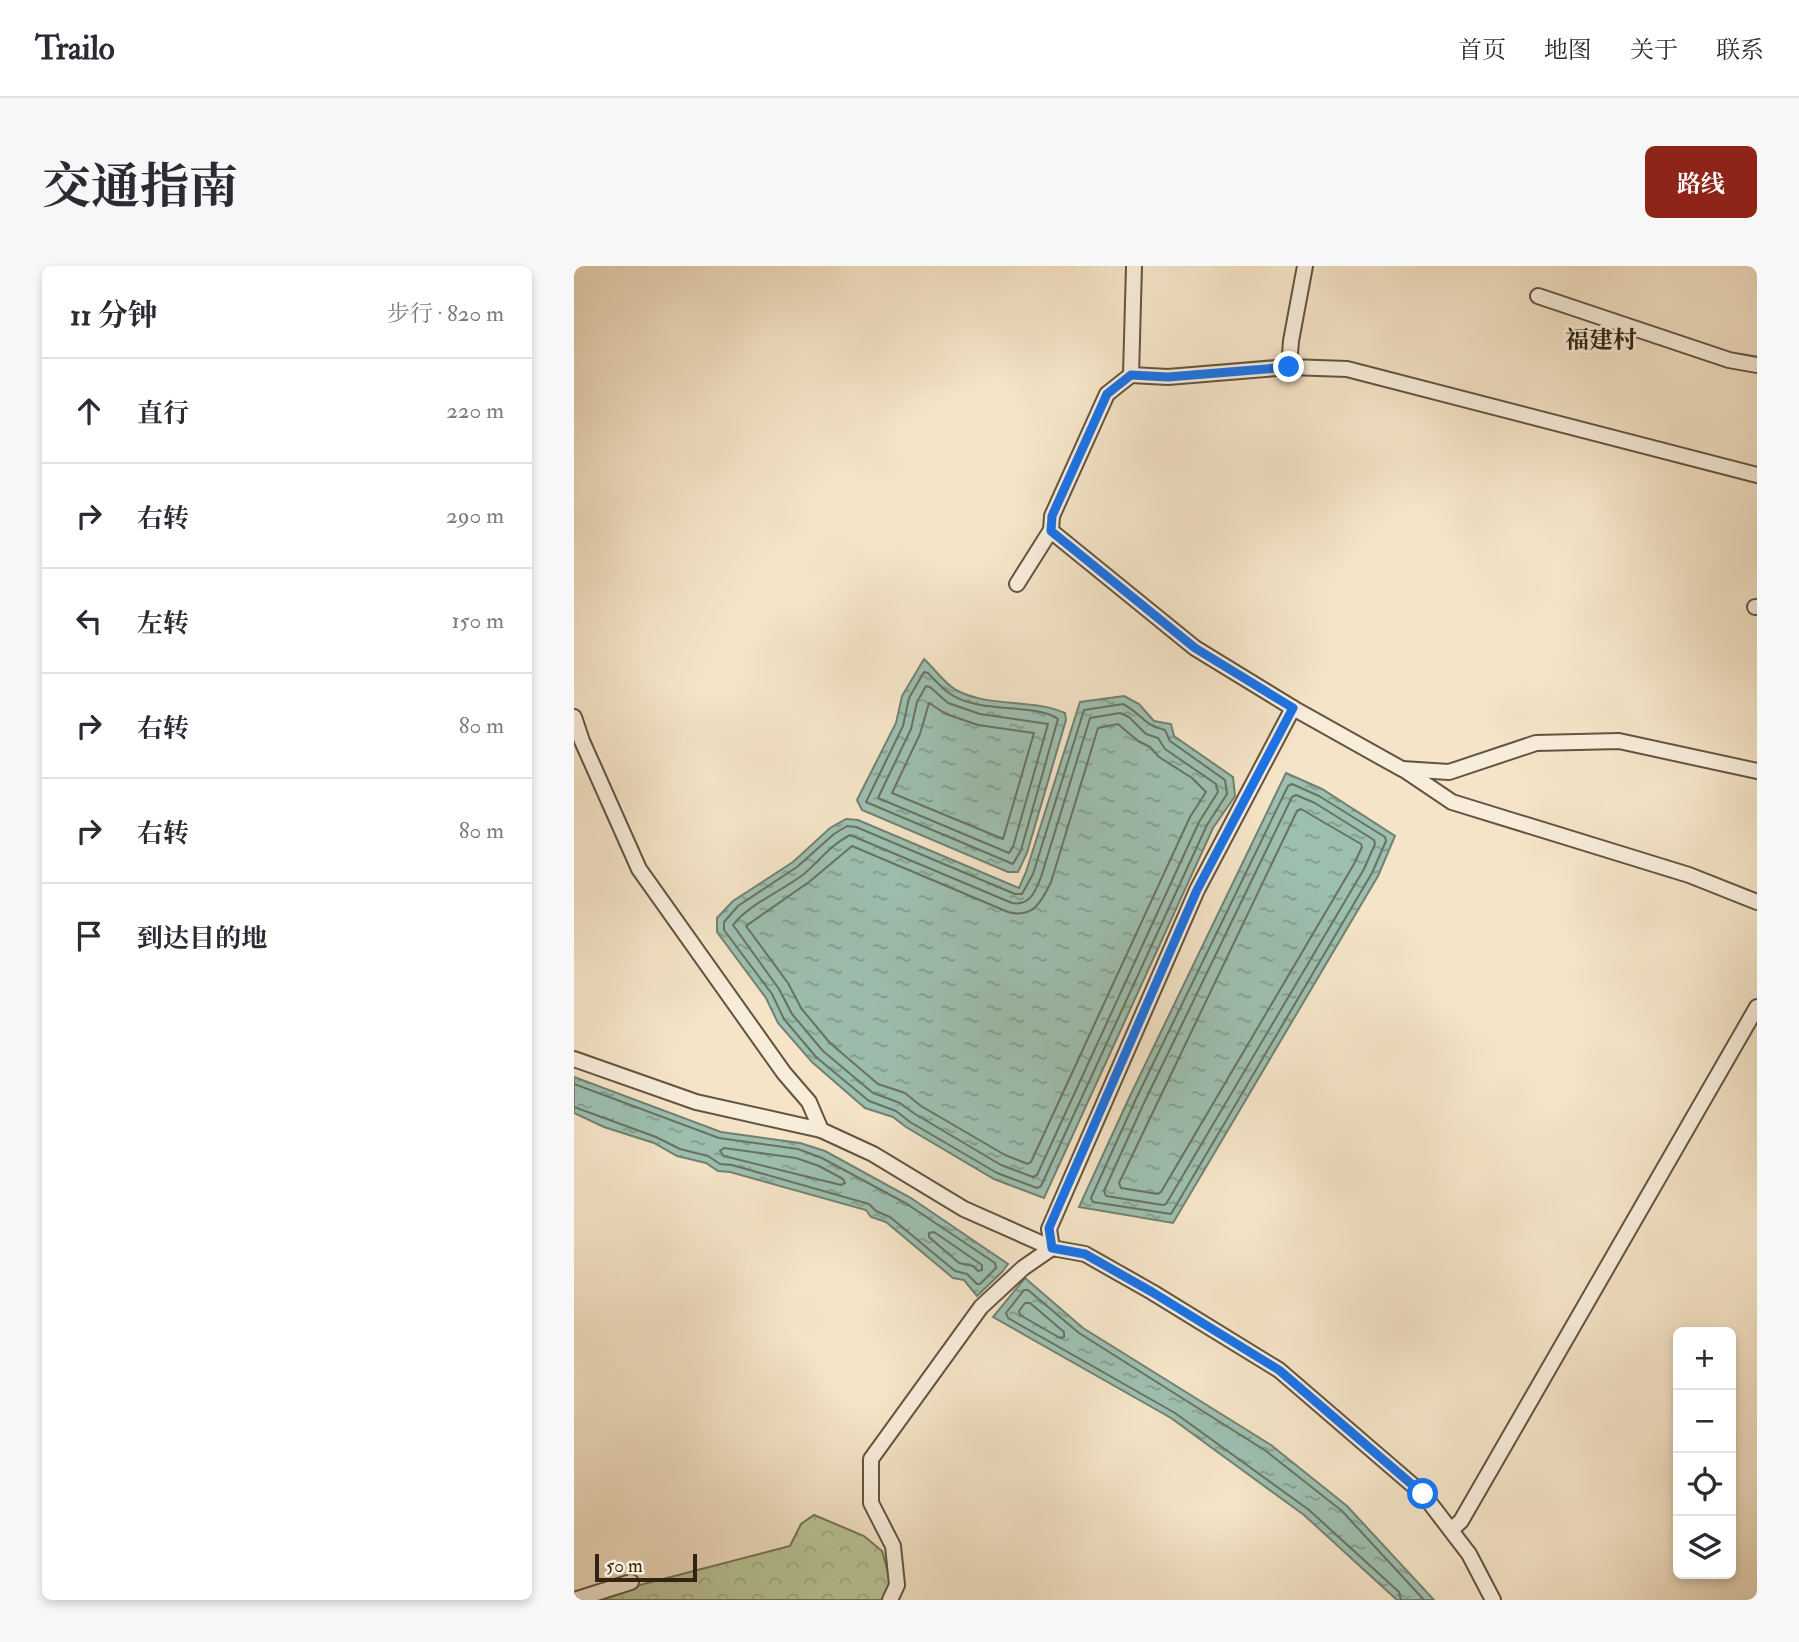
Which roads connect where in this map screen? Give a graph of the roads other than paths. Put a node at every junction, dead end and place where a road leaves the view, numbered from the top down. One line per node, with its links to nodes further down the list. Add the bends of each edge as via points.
1 (1134, 266): 6 (street)
2 (1305, 266): 5 (street)
3 (1538, 296): 4 (street, via 1729,360)
4 (1757, 365)
5 (1289, 367): 6 (street, via 1168,377); 7 (street, via 1347,369)
6 (1131, 375): 8 (street, via 1107,394 1052,516)
7 (1757, 475)
8 (1051, 530): 9 (street); 10 (street, via 1195,648)
9 (1017, 584)
10 (1293, 708): 13 (street); 19 (street, via 1197,890 1049,1228)
11 (574, 717): 12 (street)
12 (578, 740): 18 (street, via 639,869 783,1073 809,1102)
13 (1402, 769): 14 (street, via 1449,772 1536,743 1619,741); 15 (street, via 1452,802 1689,875)
14 (1757, 771)
15 (1757, 902)
16 (1757, 1007): 20 (street, via 1461,1521)
17 (574, 1059): 18 (street, via 696,1102)
18 (821, 1130): 19 (street, via 873,1154 964,1209)
19 (1052, 1248): 20 (street, via 1085,1254 1279,1370 1423,1494); 23 (street, via 981,1307 871,1459 871,1503 893,1546 897,1585)
20 (1451, 1530): 24 (street)
21 (631, 1582): 22 (street)
22 (574, 1600)
23 (890, 1600)
24 (1493, 1600)

